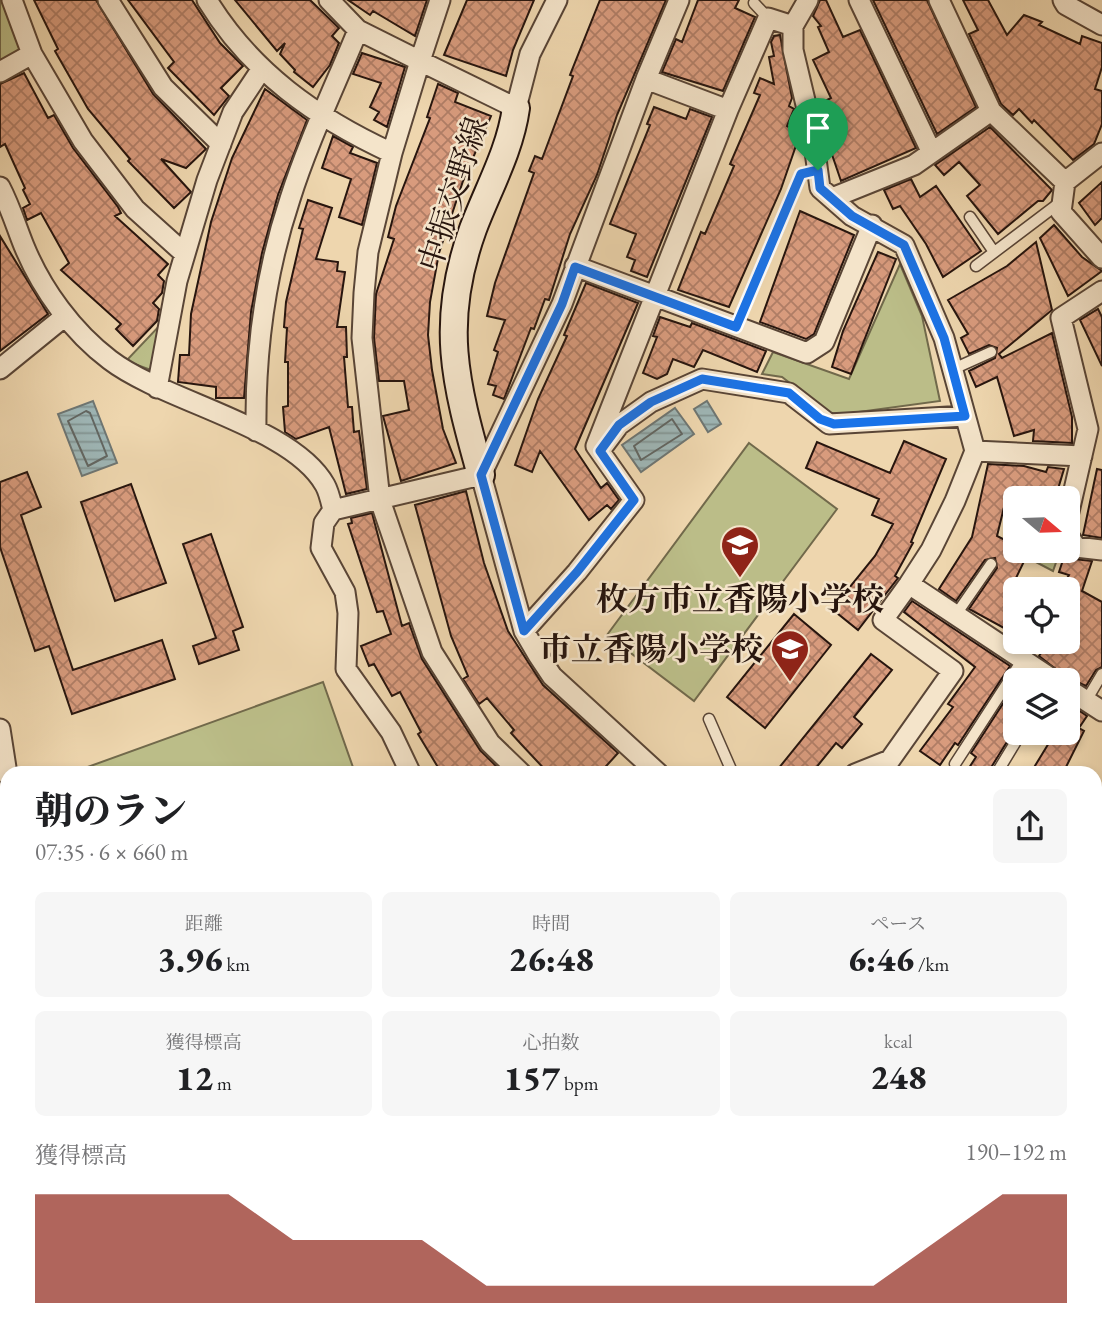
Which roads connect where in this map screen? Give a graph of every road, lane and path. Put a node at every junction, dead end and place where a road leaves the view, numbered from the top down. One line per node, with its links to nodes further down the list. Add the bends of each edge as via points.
1 (12, 0): 17 (street)
2 (108, 0): 26 (street, via 163,87)
3 (207, 0): 19 (street, via 232,39)
4 (329, 0): 16 (street)
5 (440, 0): 18 (street)
6 (556, 0): 22 (street, 中振交野線, via 530,54)
7 (679, 0): 21 (street)
8 (808, 0): 15 (street)
9 (859, 0): 27 (street)
10 (939, 0): 24 (street)
11 (1063, 0): 14 (street)
12 (754, 3): 13 (lane)
13 (768, 18): 15 (street); 23 (street)
14 (1102, 25)
15 (793, 26): 30 (street, via 793,50)
16 (358, 30): 18 (street); 25 (street)
17 (32, 54): 20 (street); 37 (street, via 90,150 135,209)
18 (419, 61): 22 (street); 28 (street)
19 (261, 70): 25 (street); 26 (street, via 233,112)
20 (0, 72)
21 (646, 79): 23 (street); 40 (street)
22 (516, 108): 54 (street, 中振交野線, via 513,128 455,289 453,349 463,412)
23 (728, 110): 42 (street)
24 (991, 111): 27 (street); 32 (street)
25 (323, 116): 28 (street); 50 (street, via 289,199 266,289 255,380)
26 (221, 144): 37 (street)
27 (931, 151): 33 (street, via 914,165)
28 (392, 152): 56 (street, via 368,252 362,338)
29 (1102, 153): 32 (street)
30 (818, 170): 33 (street, via 820,188); 44 (lane, via 801,174)
31 (0, 187): 43 (street, via 25,249)
32 (1064, 191): 36 (lane); 38 (street, via 1061,212)
33 (832, 198): 35 (street, via 852,216)
34 (970, 217): 36 (lane)
35 (872, 225): 44 (street, via 824,342 807,353); 47 (street, via 904,245 944,338)
36 (994, 252): 39 (lane)
37 (185, 254): 48 (street)
38 (1102, 258)
39 (976, 266)
40 (575, 267): 42 (street); 54 (street)
41 (1102, 291): 53 (street, via 1061,318 1086,412 1088,429)
42 (655, 297): 44 (street); 51 (street, via 610,404 596,446)
43 (64, 317): 46 (street); 48 (street, via 110,360)
44 (736, 327)
45 (991, 352): 47 (lane)
46 (0, 369)
47 (951, 369): 49 (street)
48 (157, 388): 50 (street)
49 (965, 416): 51 (street, via 829,424 789,393 702,379 651,402 619,425); 52 (street)
50 (256, 431): 57 (street, via 296,454 325,484)
51 (600, 451): 63 (street, via 634,500)
52 (975, 451): 53 (street); 61 (street, via 937,538)
53 (1082, 456): 55 (street)
54 (481, 475): 56 (street); 63 (street, 中振交野線)
55 (1075, 486)
56 (380, 500): 57 (street); 75 (street, via 432,652 490,743)
57 (333, 510): 74 (street, via 324,523 321,548 345,592 346,669 391,732)
58 (1080, 547): 59 (street)
59 (1102, 550)
60 (991, 564): 62 (lane)
61 (909, 584): 62 (street); 78 (street, via 883,620 953,671 890,760)
62 (955, 616): 65 (street)
63 (524, 631): 76 (street, 中振交野線, via 552,676)
64 (1027, 654): 65 (lane)
65 (1023, 660): 66 (street); 72 (lane)
66 (1035, 668)
67 (1102, 674): 68 (lane)
68 (1094, 706)
69 (709, 719): 77 (lane)
70 (0, 729): 73 (street)
71 (1014, 745): 79 (lane)
72 (955, 764)
73 (6, 766)
74 (407, 766)
75 (514, 766)
76 (650, 766)
77 (730, 766)
78 (875, 766)
79 (1001, 766)

